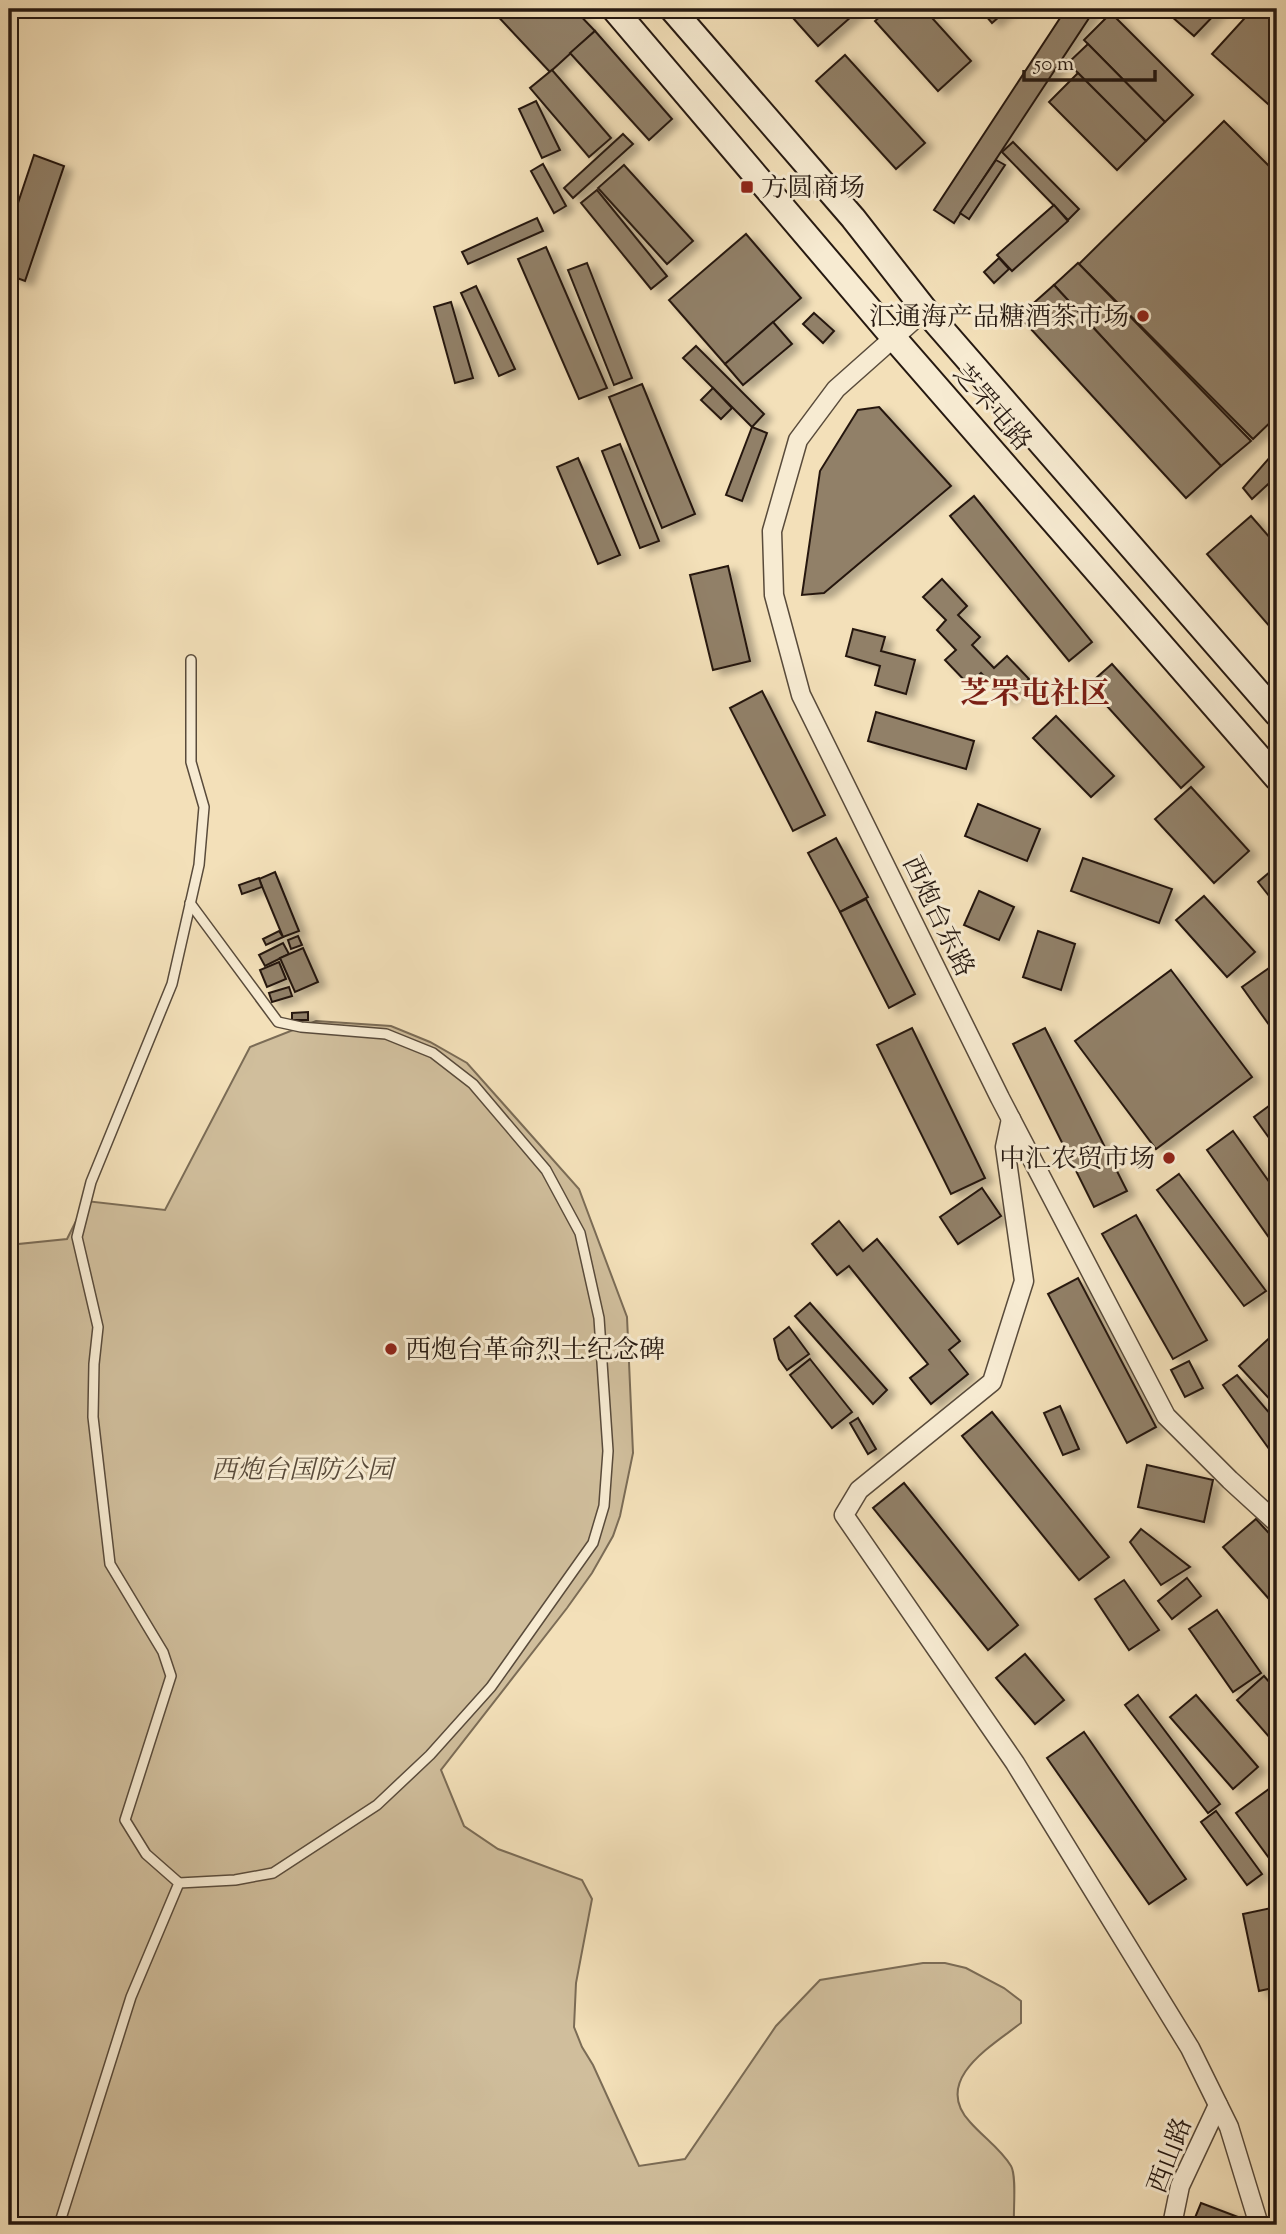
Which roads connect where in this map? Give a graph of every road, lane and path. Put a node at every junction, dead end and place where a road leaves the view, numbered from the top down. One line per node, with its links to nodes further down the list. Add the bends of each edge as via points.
1 (614, 9): 4 (main road, 芝罘屯路)
2 (672, 9): 3 (main road, 芝罘屯路, via 853,218)
3 (925, 310): 4 (street, 西炮台东路); 6 (main road, 芝罘屯路)
4 (893, 337): 7 (main road, 芝罘屯路); 9 (street, 西炮台东路, via 836,389 798,440 772,531 774,595 801,695)
5 (191, 660): 8 (lane, via 191,762 204,807)
6 (1277, 714)
7 (1277, 778)
8 (190, 903): 11 (lane, via 172,984 91,1182 77,1237 98,1327 93,1418 110,1564 163,1652 171,1676 125,1820 146,1854); 11 (lane, via 278,1022 386,1034 433,1053 473,1084 546,1170 580,1233 599,1318 608,1451 604,1506 593,1543 491,1687 430,1755 377,1805 273,1873)
9 (1011, 1118): 10 (street, 西炮台东路, via 1166,1416); 12 (street, via 1005,1147 1024,1281 992,1382 859,1490 844,1515 1015,1763 1190,2049)
10 (1277, 1523)
11 (179, 1883): 13 (lane, via 131,1997)
12 (1218, 2105): 14 (street, 西山路, via 1180,2186); 15 (street)
13 (59, 2225)
14 (1172, 2225)
15 (1259, 2225)

